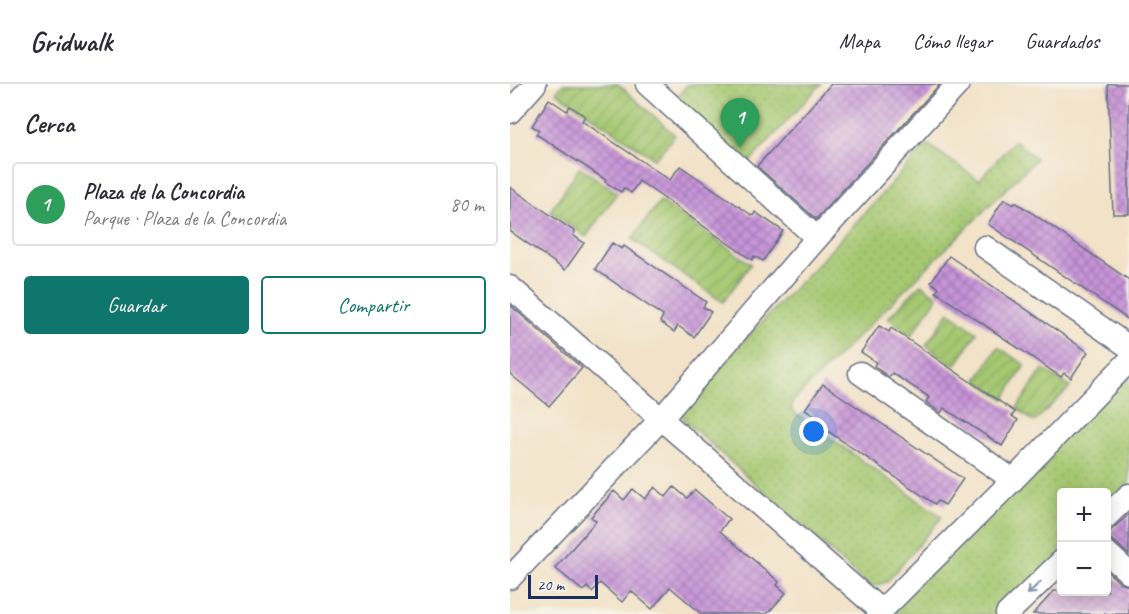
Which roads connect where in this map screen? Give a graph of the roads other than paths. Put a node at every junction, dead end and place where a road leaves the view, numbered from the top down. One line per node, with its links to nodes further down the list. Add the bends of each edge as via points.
1 (535, 84): 4 (street)
2 (647, 84): 5 (street)
3 (958, 84): 5 (street)
4 (510, 112)
5 (818, 238): 11 (street)
6 (984, 247): 8 (street)
7 (510, 287): 11 (street)
8 (1129, 347)
9 (1129, 361): 12 (street)
10 (861, 373): 12 (street)
11 (661, 418): 18 (street); 19 (street)
12 (1013, 480): 19 (street)
13 (1129, 495): 14 (street)
14 (1111, 513)
15 (1111, 556): 17 (street)
16 (1057, 566): 20 (street, one-way to 20)
17 (1129, 573)
18 (510, 578)
19 (879, 612)
20 (1007, 614)

